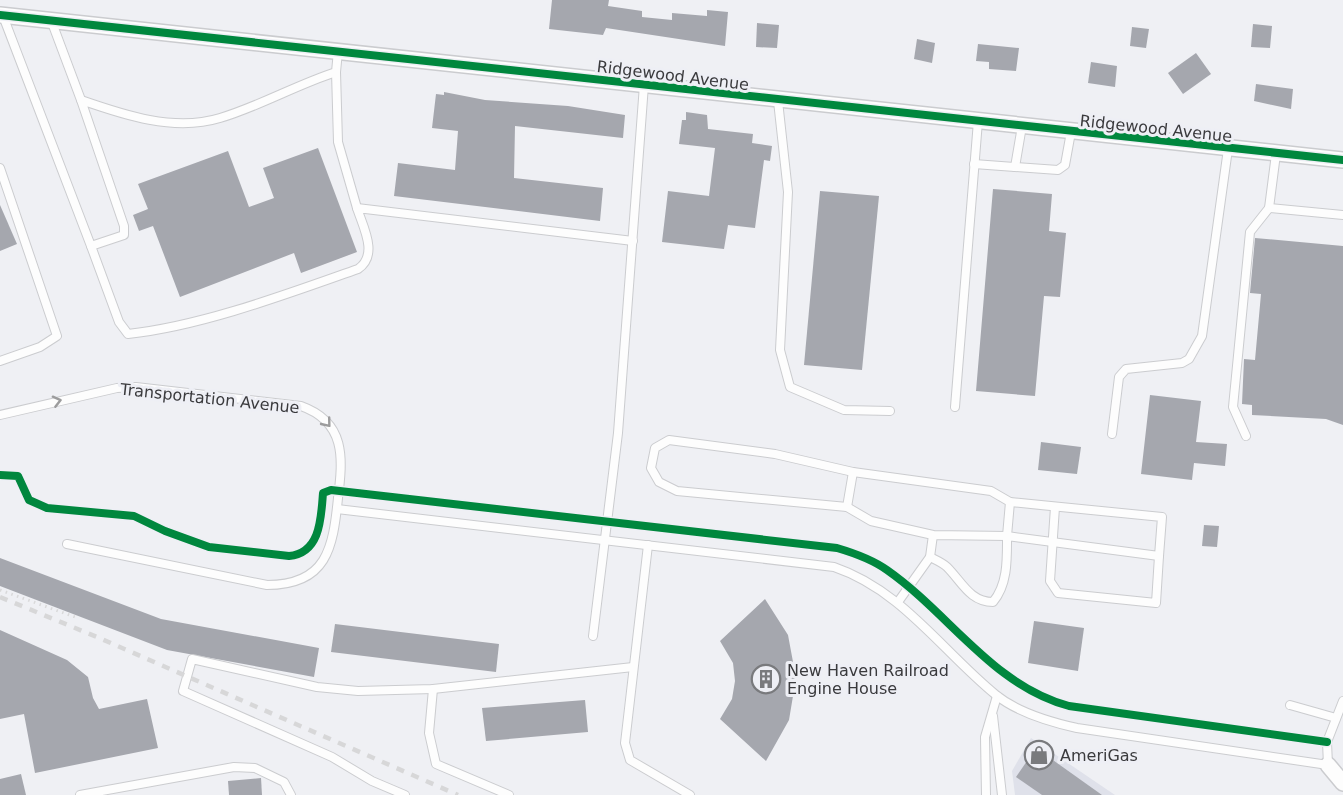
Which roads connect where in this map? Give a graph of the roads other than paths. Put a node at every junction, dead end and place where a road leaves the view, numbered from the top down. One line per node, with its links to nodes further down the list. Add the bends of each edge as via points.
1 (2, 16): 2 (street, Ridgewood Avenue); 21 (lane)
2 (51, 20): 3 (street, Ridgewood Avenue); 6 (lane)
3 (338, 51): 4 (lane); 5 (street, Ridgewood Avenue)
4 (336, 72): 6 (lane, via 218,119 165,123 117,113); 17 (lane, via 338,142)
5 (644, 85): 7 (street, Ridgewood Avenue); 20 (lane)
6 (81, 100): 21 (lane, via 124,226 124,236)
7 (778, 101): 8 (street, Ridgewood Avenue); 24 (lane, via 788,192 780,350 790,387 844,410)
8 (978, 121): 9 (street, Ridgewood Avenue); 14 (lane)
9 (1022, 126): 10 (street, Ridgewood Avenue); 16 (lane)
10 (1071, 132): 11 (street, Ridgewood Avenue); 16 (lane, via 1063,168)
11 (1228, 149): 12 (street, Ridgewood Avenue); 26 (lane, via 1202,336 1189,359 1182,363 1126,369 1119,377)
12 (1276, 154): 13 (street, Ridgewood Avenue); 18 (lane)
13 (1343, 160)
14 (974, 164): 16 (lane); 23 (lane)
15 (0, 168): 22 (lane, via 57,329 52,341)
16 (1015, 168)
17 (357, 208): 20 (lane); 21 (lane, via 369,246 369,258 358,269 159,330 128,334 119,322)
18 (1269, 208): 19 (lane); 27 (lane, via 1250,232 1233,407)
19 (1343, 215)
20 (633, 241): 35 (lane, via 618,433)
21 (91, 246)
22 (0, 362)
23 (955, 407)
24 (890, 411)
25 (0, 415): 32 (lane, Transportation Avenue, one-way to 32, via 136,387 301,406 322,417 337,437 341,473)
26 (1112, 434)
27 (1246, 436)
28 (853, 472): 29 (lane, via 991,492); 30 (lane); 30 (lane, via 775,454 669,440 655,448 651,468 659,482 677,490)
29 (1010, 502): 31 (lane); 34 (lane)
30 (846, 507): 33 (lane, via 871,521)
31 (1055, 507): 36 (lane); 39 (lane, via 1162,517)
32 (337, 509): 35 (lane); 37 (lane, Transportation Avenue, via 335,537 324,560 307,577 289,585 267,585)
33 (933, 535): 34 (lane); 40 (lane)
34 (1007, 536): 36 (lane); 40 (lane, via 1001,593 993,602 983,602 963,588 946,566)
35 (604, 540): 38 (lane); 42 (lane)
36 (1052, 543): 39 (lane); 39 (lane, via 1050,581 1059,593 1156,603)
37 (67, 544)
38 (648, 545): 41 (lane, via 834,567 855,574); 43 (lane)
39 (1159, 556)
40 (930, 557): 41 (lane)
41 (898, 602): 45 (lane)
42 (593, 636)
43 (633, 667): 44 (lane); 56 (lane, via 625,743 630,760)
44 (433, 689): 54 (lane, via 400,692 317,687 192,659 183,691 332,757); 55 (lane, via 429,733 436,764)
45 (997, 696): 48 (lane); 50 (lane, via 1065,725)
46 (1343, 701): 49 (lane)
47 (1290, 705): 49 (lane)
48 (993, 708): 57 (lane, via 985,737); 58 (lane)
49 (1336, 718): 50 (lane, via 1327,742)
50 (1328, 765): 51 (street)
51 (1343, 783)
52 (80, 795): 53 (lane, via 234,767 255,768 284,782)
53 (291, 795)
54 (405, 795)
55 (508, 795)
56 (690, 795)
57 (986, 795)
58 (1002, 795)

